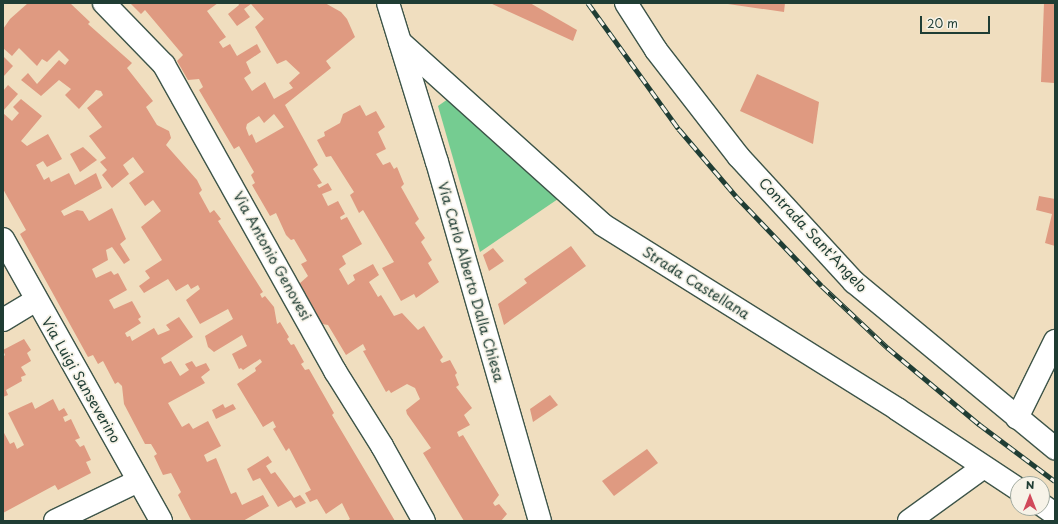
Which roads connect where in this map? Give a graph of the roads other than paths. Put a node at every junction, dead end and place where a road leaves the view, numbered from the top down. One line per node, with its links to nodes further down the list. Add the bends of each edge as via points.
1 (104, 3): 17 (street, Via Antonio Genovesi, via 164,65 335,371)
2 (372, 3): 5 (street)
3 (388, 3): 5 (street, Via Carlo Alberto Dalla Chiesa)
4 (626, 3): 10 (street, Contrada Sant'Angelo, via 656,50 739,157 854,282)
5 (400, 42): 12 (street, Strada Castellana, via 603,225 890,404); 18 (street, Via Carlo Alberto Dalla Chiesa)
6 (3, 239): 7 (street, Via Luigi Sanseverino)
7 (36, 301): 8 (street); 13 (street, Via Luigi Sanseverino)
8 (3, 320)
9 (1055, 341): 10 (street)
10 (1018, 418): 11 (street, Contrada Sant'Angelo)
11 (1055, 448)
12 (984, 467): 14 (street, Strada Castellana); 19 (street)
13 (138, 481): 15 (street); 16 (street, Via Luigi Sanseverino)
14 (1010, 484)
15 (55, 521)
16 (161, 521)
17 (424, 521)
18 (540, 521)
19 (910, 521)

